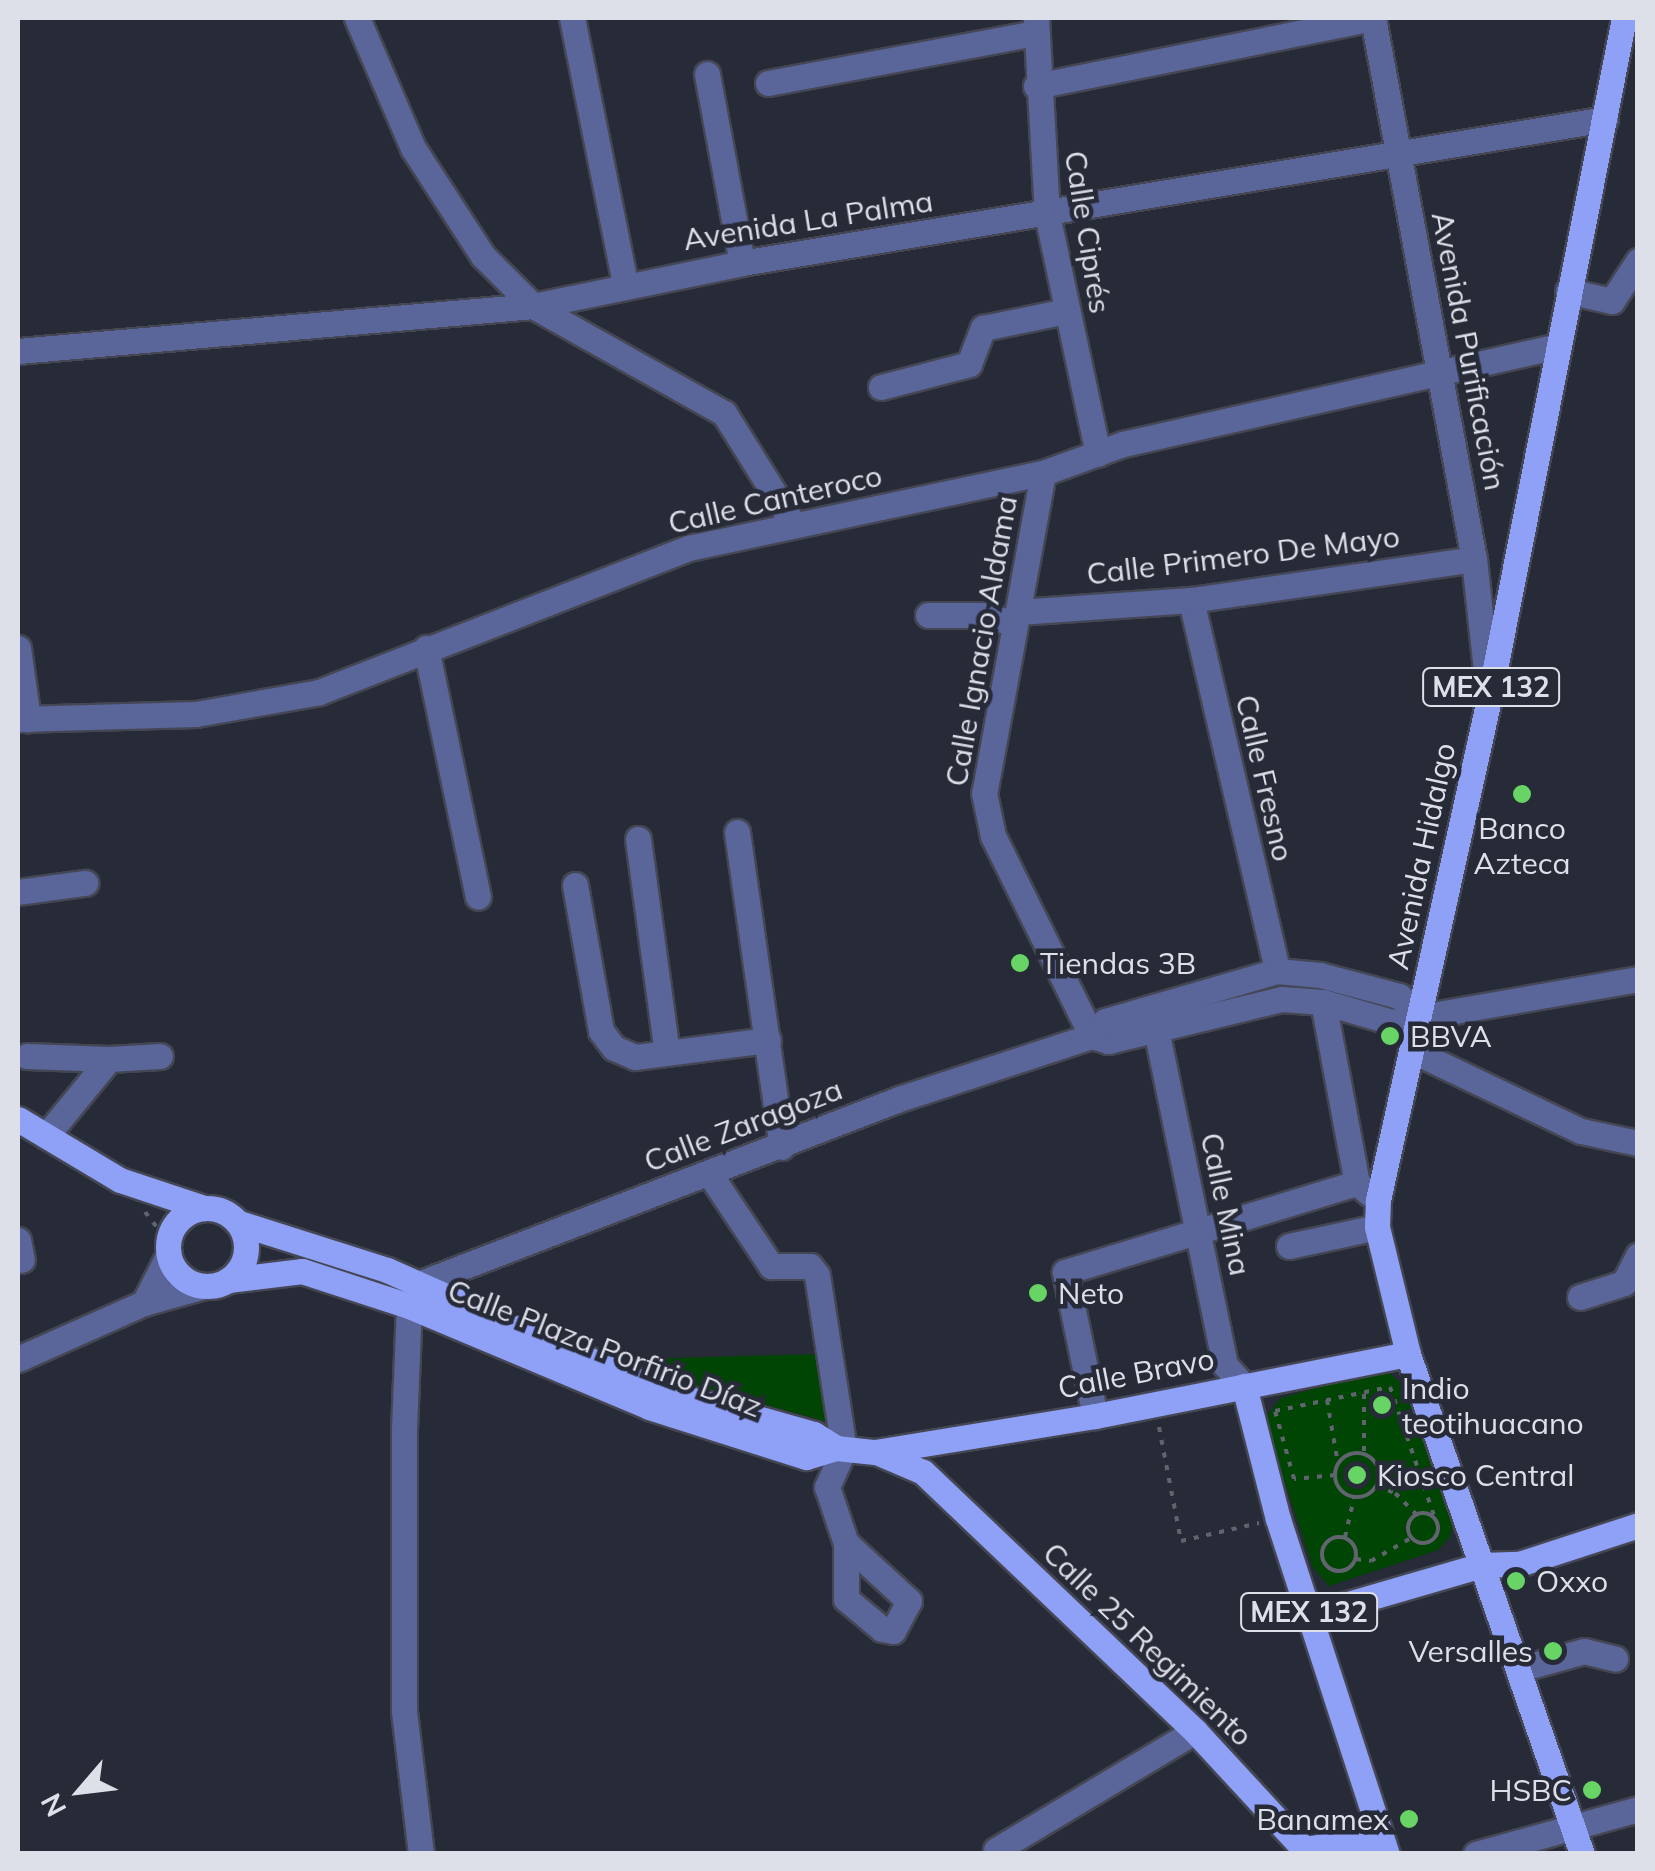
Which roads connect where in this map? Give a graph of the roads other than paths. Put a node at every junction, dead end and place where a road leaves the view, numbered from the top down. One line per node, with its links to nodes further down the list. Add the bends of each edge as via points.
1 (356, 18): 16 (street, via 381,82 447,206 483,256)
2 (572, 18): 14 (street)
3 (1373, 18): 8 (street); 10 (street, Avenida Purificación)
4 (1624, 18): 9 (main road, Avenida Hidalgo / MEX 132)
5 (1036, 25): 7 (street); 8 (street, Calle Ciprés)
6 (707, 74): 13 (street)
7 (768, 83)
8 (1036, 86): 11 (street, Calle Ciprés)
9 (1605, 118): 10 (street, Avenida La Palma); 15 (main road, Avenida Hidalgo / MEX 132)
10 (1399, 155): 11 (street, Avenida La Palma); 20 (street, Avenida Purificación)
11 (1047, 214): 13 (street, Avenida La Palma); 17 (street, Calle Ciprés)
12 (1638, 261): 15 (street, via 1612,301)
13 (742, 263): 14 (street, Avenida La Palma)
14 (625, 284): 16 (street, Avenida La Palma)
15 (1568, 291): 18 (main road, Avenida Hidalgo / MEX 132)
16 (533, 306): 19 (street, Avenida La Palma); 24 (street, via 724,413)
17 (1066, 310): 21 (street, via 983,328 969,364); 22 (street, Calle Ciprés)
18 (1555, 347): 20 (street, Calle Canteroco); 31 (main road, Avenida Hidalgo / MEX 132)
19 (18, 352)
20 (1440, 373): 22 (street, Calle Canteroco); 25 (street, Avenida Purificación)
21 (881, 387)
22 (1098, 454): 23 (street, Calle Canteroco)
23 (1043, 473): 24 (street, Calle Canteroco); 28 (street, Calle Ignacio Aldama)
24 (794, 525): 30 (street, Calle Canteroco, via 689,548)
25 (1474, 559): 26 (street, Calle Primero De Mayo); 31 (street, Avenida Purificación)
26 (1190, 600): 28 (street, Calle Primero De Mayo); 39 (street, Calle Fresno)
27 (928, 615): 28 (street, Calle Primero De Mayo)
28 (1016, 618): 44 (street, Calle Ignacio Aldama, via 985,776 987,814)
29 (18, 648): 32 (street)
30 (426, 648): 32 (street, Calle Canteroco, via 319,692 256,706); 38 (street)
31 (1489, 699): 42 (main road, Avenida Hidalgo / MEX 132)
32 (22, 719)
33 (737, 832): 45 (street)
34 (638, 839): 47 (street)
35 (85, 883): 37 (street)
36 (575, 885): 47 (street, via 601,1031 614,1048 634,1057)
37 (18, 892)
38 (478, 897)
39 (1276, 971): 42 (street, Calle Zaragoza, via 1399,996); 44 (street, Calle Zaragoza, via 1106,1021)
40 (1638, 979): 42 (street, Calle Zaragoza)
41 (1323, 1002): 42 (street, Calle Zaragoza, via 1392,1022); 43 (street, Calle Zaragoza, via 1282,998); 57 (street)
42 (1420, 1014): 46 (main road, Avenida Hidalgo / MEX 132)
43 (1156, 1030): 44 (street, Calle Zaragoza, via 1108,1042); 62 (street, Calle Mina)
44 (1092, 1036): 54 (street, Calle Zaragoza, via 900,1099)
45 (768, 1040): 47 (street); 54 (street)
46 (1411, 1050): 53 (street, via 1582,1130); 58 (main road, Avenida Hidalgo / MEX 132)
47 (667, 1053)
48 (28, 1056): 50 (street)
49 (160, 1056): 50 (street)
50 (109, 1059): 52 (street)
51 (18, 1120): 52 (main road)
52 (46, 1136): 56 (main road)
53 (1638, 1143)
54 (782, 1147): 55 (street, Calle Zaragoza)
55 (709, 1173): 67 (street, Calle Zaragoza); 74 (street, via 770,1266 814,1270)
56 (120, 1180): 59 (main road); 63 (main road)
57 (1356, 1184): 58 (street); 62 (street)
58 (1378, 1200): 61 (main road, Avenida Hidalgo / MEX 132)
59 (204, 1208): 60 (main road); 63 (main road)
60 (239, 1224): 66 (main road, via 244,1260); 67 (main road)
61 (1378, 1227): 64 (street); 70 (main road, Avenida Hidalgo / MEX 132)
62 (1198, 1228): 72 (street, Calle Mina, via 1226,1365); 73 (street, via 1062,1277)
63 (170, 1241): 66 (main road, via 181,1276); 69 (street)
64 (1289, 1246)
65 (1638, 1255): 68 (street, via 1624,1283)
66 (216, 1283): 67 (main road, via 302,1271); 69 (street)
67 (415, 1294): 74 (main road, Calle Plaza Porfirio Díaz, via 658,1390 814,1434); 87 (street, via 404,1710)
68 (1580, 1296)
69 (144, 1304): 71 (street)
70 (1408, 1354): 72 (main road, Calle Bravo); 78 (main road, MEX 132)
71 (18, 1358)
72 (1244, 1386): 73 (main road, Calle Bravo); 79 (main road, MEX 132)
73 (1095, 1416): 75 (main road, Calle Bravo)
74 (840, 1449): 75 (main road, Calle Plaza Porfirio Díaz); 77 (street, via 827,1486)
75 (876, 1452): 82 (main road, Calle 25 Regimiento, via 923,1472)
76 (1637, 1529): 78 (main road, via 1519,1564)
77 (846, 1543)
78 (1482, 1565): 79 (main road); 81 (main road, MEX 132)
79 (1310, 1615): 85 (main road, MEX 132)
80 (1616, 1658): 81 (street, via 1584,1651)
81 (1520, 1669): 84 (main road, MEX 132)
82 (1195, 1731): 85 (main road, Calle 25 Regimiento, via 1304,1849); 86 (street)
83 (1638, 1809): 84 (street)
84 (1571, 1823): 88 (street); 89 (main road, MEX 132)
85 (1384, 1845)
86 (996, 1850)
87 (421, 1854)
88 (1476, 1854)
89 (1582, 1854)

